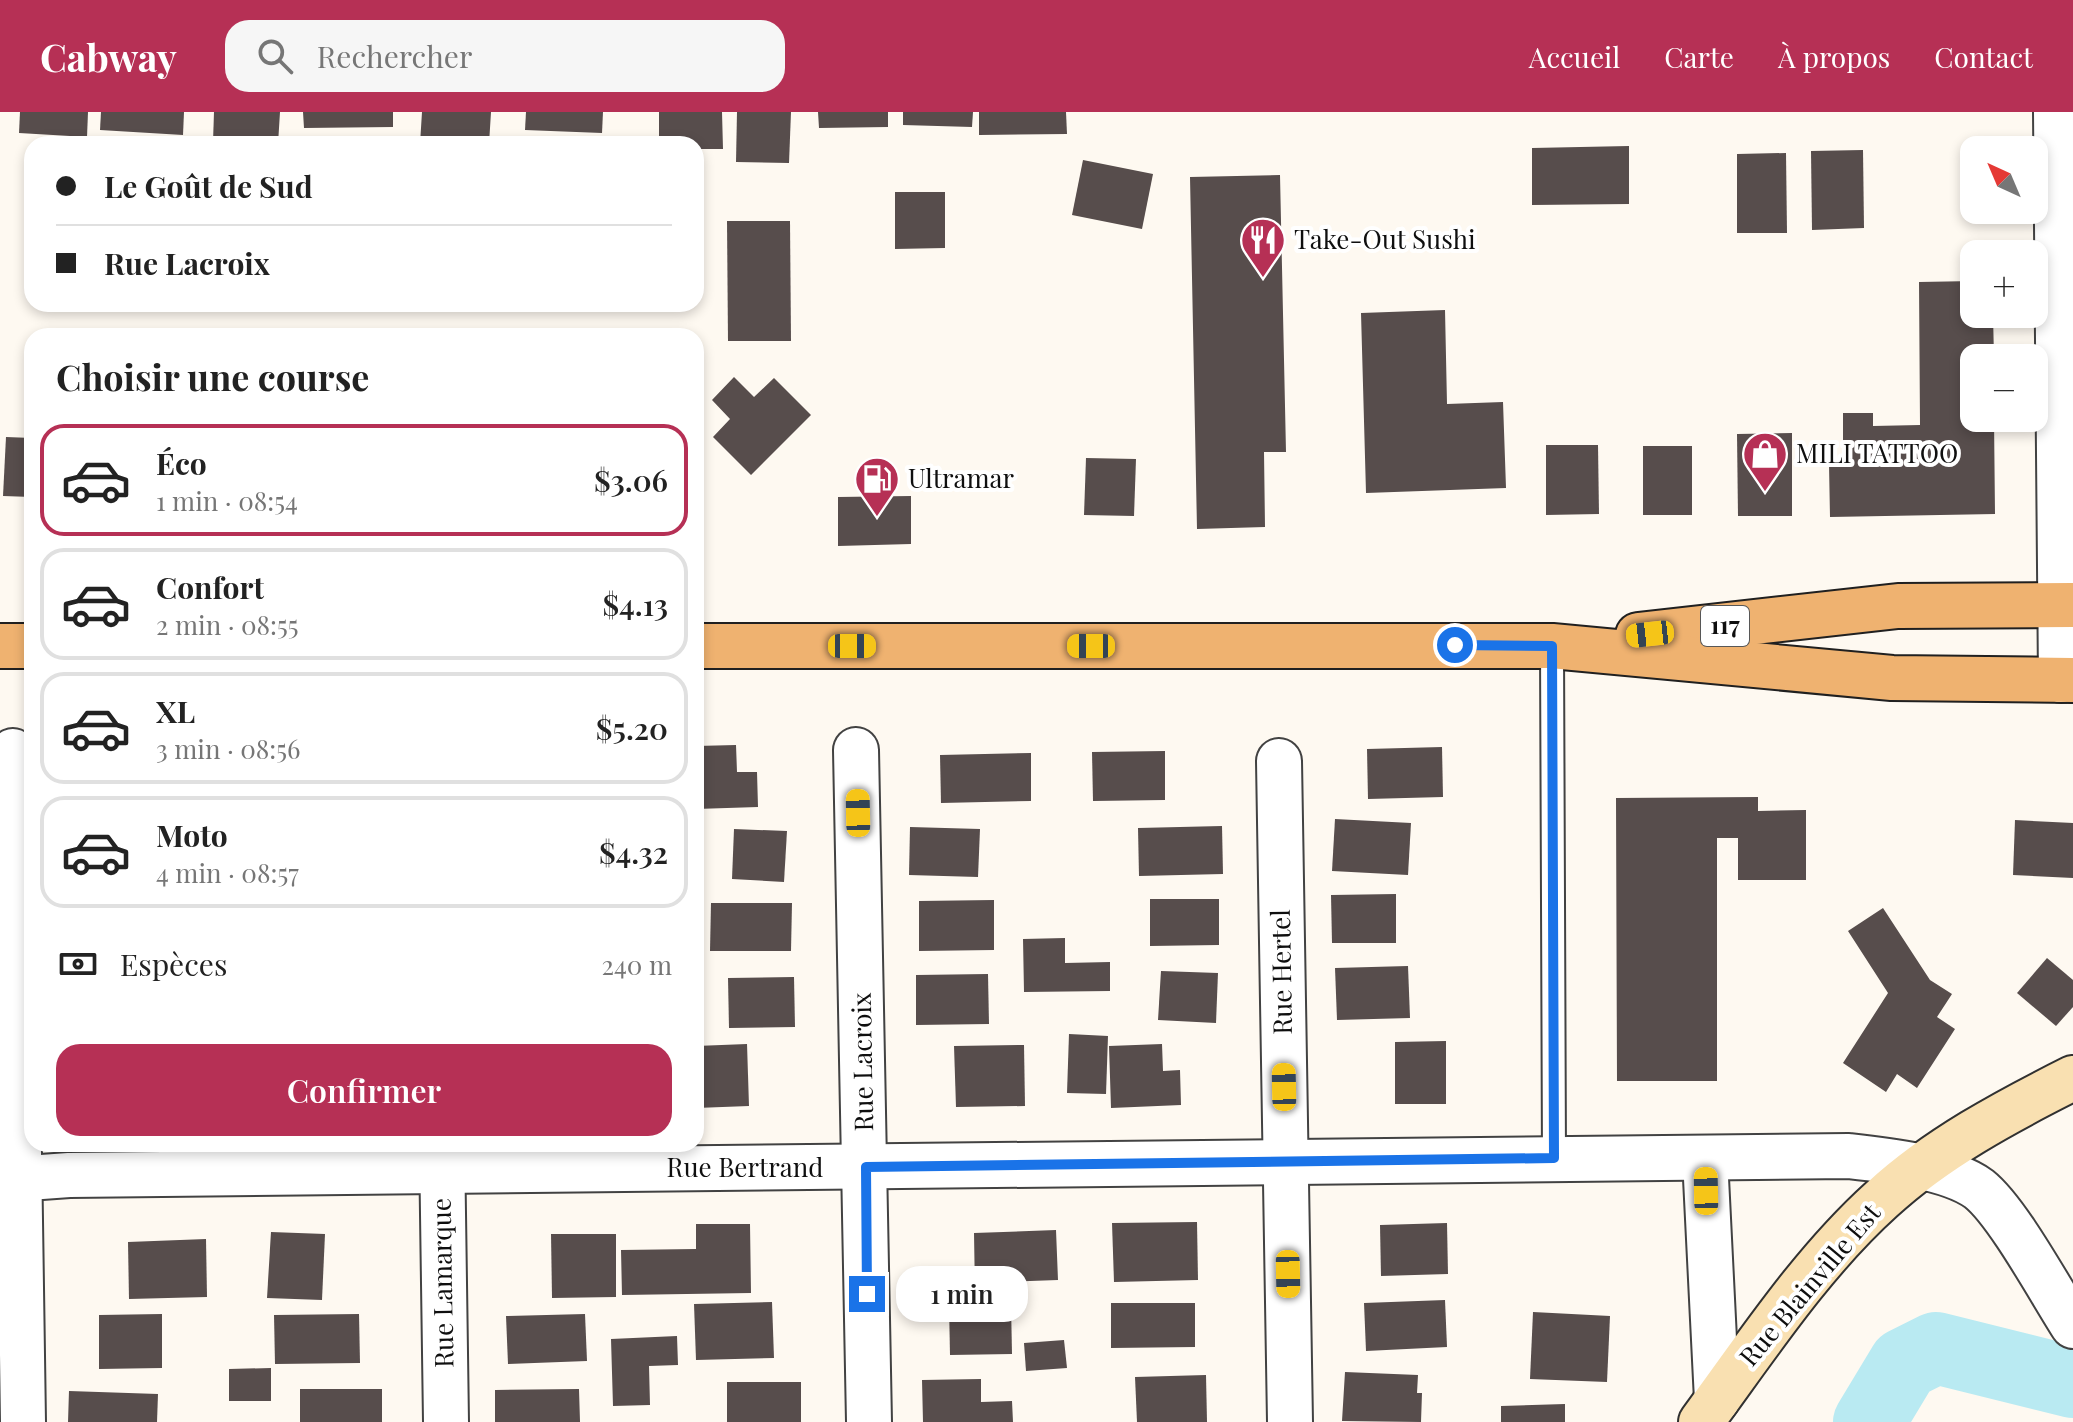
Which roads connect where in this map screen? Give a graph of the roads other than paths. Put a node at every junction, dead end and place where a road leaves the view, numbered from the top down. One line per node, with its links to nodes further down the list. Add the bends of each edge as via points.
1 (2056, 112): 2 (street)
2 (2066, 435): 3 (street)
3 (2067, 605): 7 (main road, 117, via 1898,606); 8 (street)
4 (0, 646): 5 (main road)
5 (24, 646)
6 (704, 646): 7 (main road, 117)
7 (1552, 646): 8 (main road, 117, via 1892,678); 14 (lane)
8 (2067, 680)
9 (856, 750): 17 (street, Rue Lacroix)
10 (13, 751): 19 (street)
11 (1279, 761): 16 (street, Rue Hertel)
12 (2073, 1078): 18 (street, Rue Blainville Est)
13 (442, 1158): 17 (street, Rue Bertrand); 19 (street, Rue Bertrand); 23 (street, Rue Lamarque)
14 (1554, 1158): 15 (street, Rue Bertrand); 16 (street, Rue Bertrand)
15 (1705, 1158): 18 (street, Rue Bertrand, via 1849,1156); 21 (street, Rue Blainville Est)
16 (1285, 1162): 17 (street, Rue Bertrand); 25 (street, Rue Hertel)
17 (866, 1167): 24 (street, Rue Lacroix)
18 (1921, 1168): 20 (street, Rue Bertrand, via 1967,1182 1989,1199); 21 (street, Rue Blainville Est, via 1842,1239)
19 (10, 1179): 22 (street)
20 (2073, 1326)
21 (1709, 1411)
22 (23, 1422)
23 (446, 1422)
24 (869, 1422)
25 (1290, 1422)

